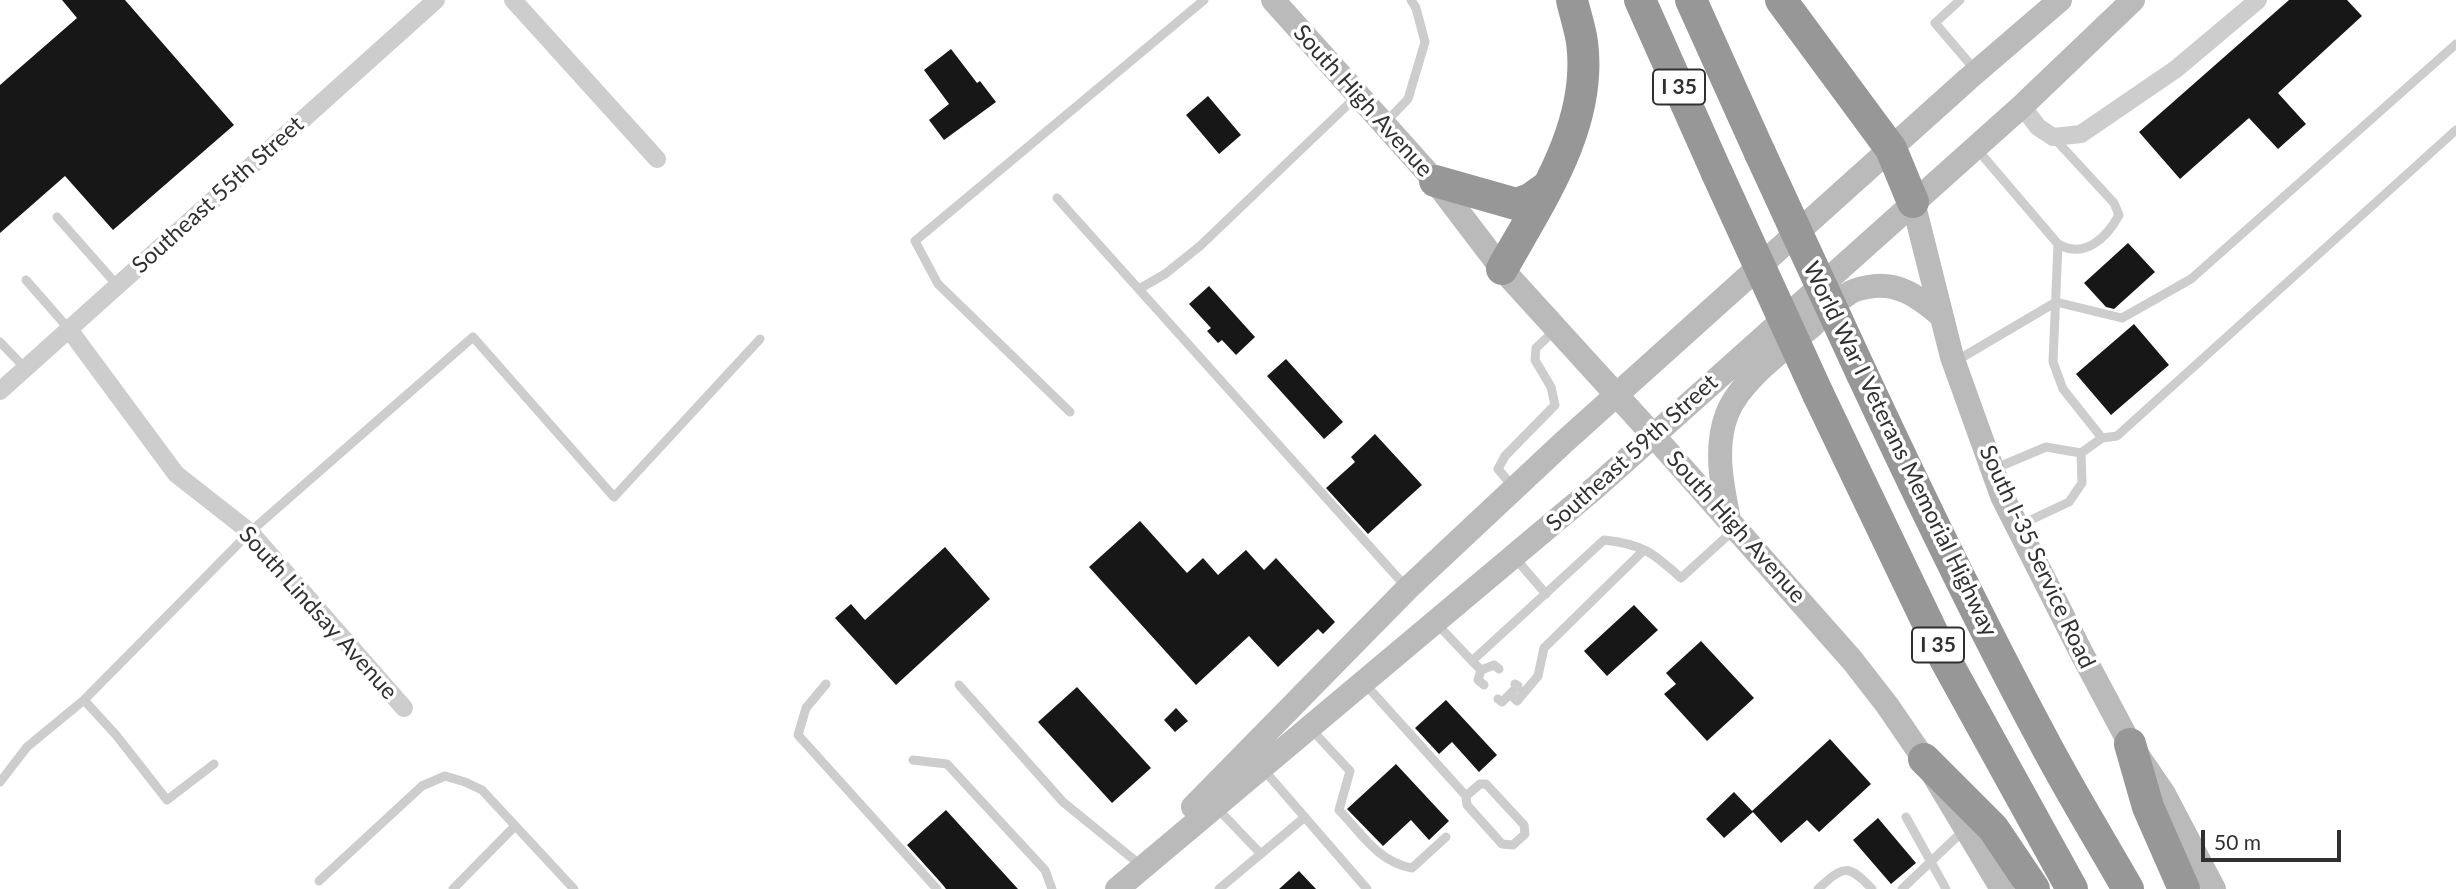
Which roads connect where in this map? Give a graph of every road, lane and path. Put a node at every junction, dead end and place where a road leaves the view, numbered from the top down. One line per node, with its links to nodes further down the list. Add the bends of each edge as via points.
1 (436, 0): 32 (street, Southeast 55th Street)
2 (513, 0): 23 (street)
3 (1204, 0): 44 (lane, via 915,241 938,284)
4 (1273, 0): 16 (main road, South High Avenue)
5 (1411, 0): 18 (lane, via 1425,42 1408,99)
6 (1572, 0): 25 (highway, via 1582,44 1577,114)
7 (1640, 0): 103 (highway, World War I Veterans Memorial Highway / I 35, bridge, via 1818,394 1945,659)
8 (1691, 0): 104 (highway, World War I Veterans Memorial Highway / I 35, bridge, via 1939,538 2041,738)
9 (1781, 0): 22 (highway)
10 (1959, 0): 15 (lane, via 1935,23)
11 (2060, 0): 15 (main road, Southeast 59th Street)
12 (2133, 0): 17 (main road, Southeast 59th Street)
13 (2258, 0): 20 (street, via 2176,69 2081,134)
14 (2456, 44): 34 (lane, via 2191,279 2122,318)
15 (1977, 72): 22 (main road, Southeast 59th Street)
16 (1358, 95): 18 (main road, South High Avenue); 33 (lane, via 1200,246)
17 (2022, 106): 20 (street, via 2038,127); 21 (main road, Southeast 59th Street)
18 (1384, 124): 24 (main road, South High Avenue)
19 (2456, 130): 46 (lane, via 2117,436)
20 (2053, 137): 29 (lane, via 2114,203 2119,215 2112,228 2086,249 2070,250)
21 (1975, 147): 27 (main road, Southeast 59th Street); 29 (lane)
22 (1891, 149): 27 (highway); 43 (main road, Southeast 59th Street)
23 (657, 159)
24 (1435, 181): 25 (highway, via 1516,204); 30 (main road, South High Avenue)
25 (1547, 187): 30 (highway)
26 (1057, 198): 33 (lane)
27 (1913, 202): 35 (main road, South I-35 Service Road); 45 (main road, Southeast 59th Street)
28 (57, 218): 32 (lane)
29 (2058, 244): 34 (lane)
30 (1502, 269): 37 (main road, South High Avenue)
31 (26, 280): 36 (lane)
32 (117, 285): 36 (street, Southeast 55th Street)
33 (1139, 289): 55 (lane)
34 (2056, 302): 40 (lane); 46 (lane, via 2053,362 2063,389)
35 (1940, 315): 40 (main road, South I-35 Service Road); 50 (main road, via 1918,295 1870,286 1850,293 1763,368 1741,391 1722,432 1721,478)
36 (68, 328): 41 (street, Southeast 55th Street); 52 (street, South Lindsay Avenue, via 176,474)
37 (1556, 329): 43 (main road, South High Avenue); 49 (lane, via 1536,348 1535,360 1551,387 1555,405 1504,456 1498,469)
38 (760, 339): 52 (lane, via 614,497 472,337)
39 (0, 342): 41 (lane)
40 (1954, 362): 48 (main road, South I-35 Service Road)
41 (25, 368): 42 (street, Southeast 55th Street)
42 (0, 391)
43 (1616, 395): 45 (main road, South High Avenue); 49 (main road, Southeast 59th Street)
44 (1070, 412)
45 (1653, 435): 50 (main road, South High Avenue); 54 (main road, Southeast 59th Street)
46 (2102, 438): 47 (lane)
47 (2081, 453): 48 (lane, via 2046,447); 51 (lane, via 2082,484 2069,502)
48 (1992, 470): 51 (main road, South I-35 Service Road)
49 (1514, 489): 55 (main road, Southeast 59th Street)
50 (1733, 524): 53 (lane, via 1681,578); 74 (main road, South High Avenue, via 1852,660)
51 (2017, 527): 73 (main road, South I-35 Service Road)
52 (250, 532): 70 (lane); 71 (street, South Lindsay Avenue)
53 (1644, 550): 56 (lane, via 1631,542 1604,540); 59 (lane, via 1570,616)
54 (1514, 557): 56 (lane); 57 (main road, Southeast 59th Street)
55 (1407, 589): 88 (main road, Southeast 59th Street)
56 (1549, 594): 60 (lane)
57 (1435, 622): 60 (lane); 63 (main road, Southeast 59th Street)
58 (1554, 623): 59 (lane)
59 (1562, 631): 68 (lane, via 1544,648 1538,676 1517,701)
60 (1472, 661): 62 (lane)
61 (1499, 669): 62 (lane, via 1494,665)
62 (1481, 670): 67 (lane, via 1478,680)
63 (1363, 683): 72 (main road, Southeast 59th Street); 79 (lane)
64 (826, 684): 92 (lane, via 806,708 798,736)
65 (1515, 684): 68 (lane, via 1518,686)
66 (959, 685): 88 (lane, via 1063,802)
67 (1483, 685)
68 (1511, 695): 69 (lane, via 1502,702)
69 (1498, 699)
70 (84, 700): 76 (lane, via 167,800); 78 (lane, via 27,747)
71 (404, 708)
72 (1310, 727): 77 (main road, Southeast 59th Street); 85 (lane, via 1350,771 1339,810 1384,859 1412,868)
73 (2130, 744): 105 (highway, via 2148,807); 106 (main road, South I-35 Service Road, via 2164,794)
74 (1924, 759): 84 (main road, South High Avenue); 102 (highway, via 1993,828)
75 (913, 760): 93 (lane, via 947,764 1045,870)
76 (214, 764)
77 (1262, 768): 80 (main road, Southeast 59th Street); 81 (lane)
78 (0, 782)
79 (1466, 796): 79 (lane, via 1467,805 1502,844 1513,845 1525,834 1524,825 1486,784)
80 (1216, 806): 86 (lane); 94 (main road, Southeast 59th Street)
81 (1305, 817): 86 (lane); 96 (lane)
82 (1906, 817): 87 (lane)
83 (515, 826): 89 (lane, via 482,790 445,776 422,786); 90 (lane); 91 (lane)
84 (1965, 828): 87 (lane); 101 (main road, South High Avenue)
85 (1446, 837)
86 (1261, 854): 95 (lane)
87 (1931, 861): 99 (lane); 100 (lane)
88 (1138, 863): 94 (main road, Southeast 59th Street)
89 (319, 881)
90 (453, 889)
91 (574, 889)
92 (937, 889)
93 (1052, 889)
94 (1115, 889)
95 (1219, 889)
96 (1367, 889)
97 (1818, 889): 98 (lane, via 1833,874 1845,870 1857,872)
98 (1872, 889)
99 (1902, 889)
100 (1946, 889)
101 (2001, 889)
102 (2034, 889)
103 (2072, 889)
104 (2128, 889)
105 (2184, 889)
106 (2214, 889)

